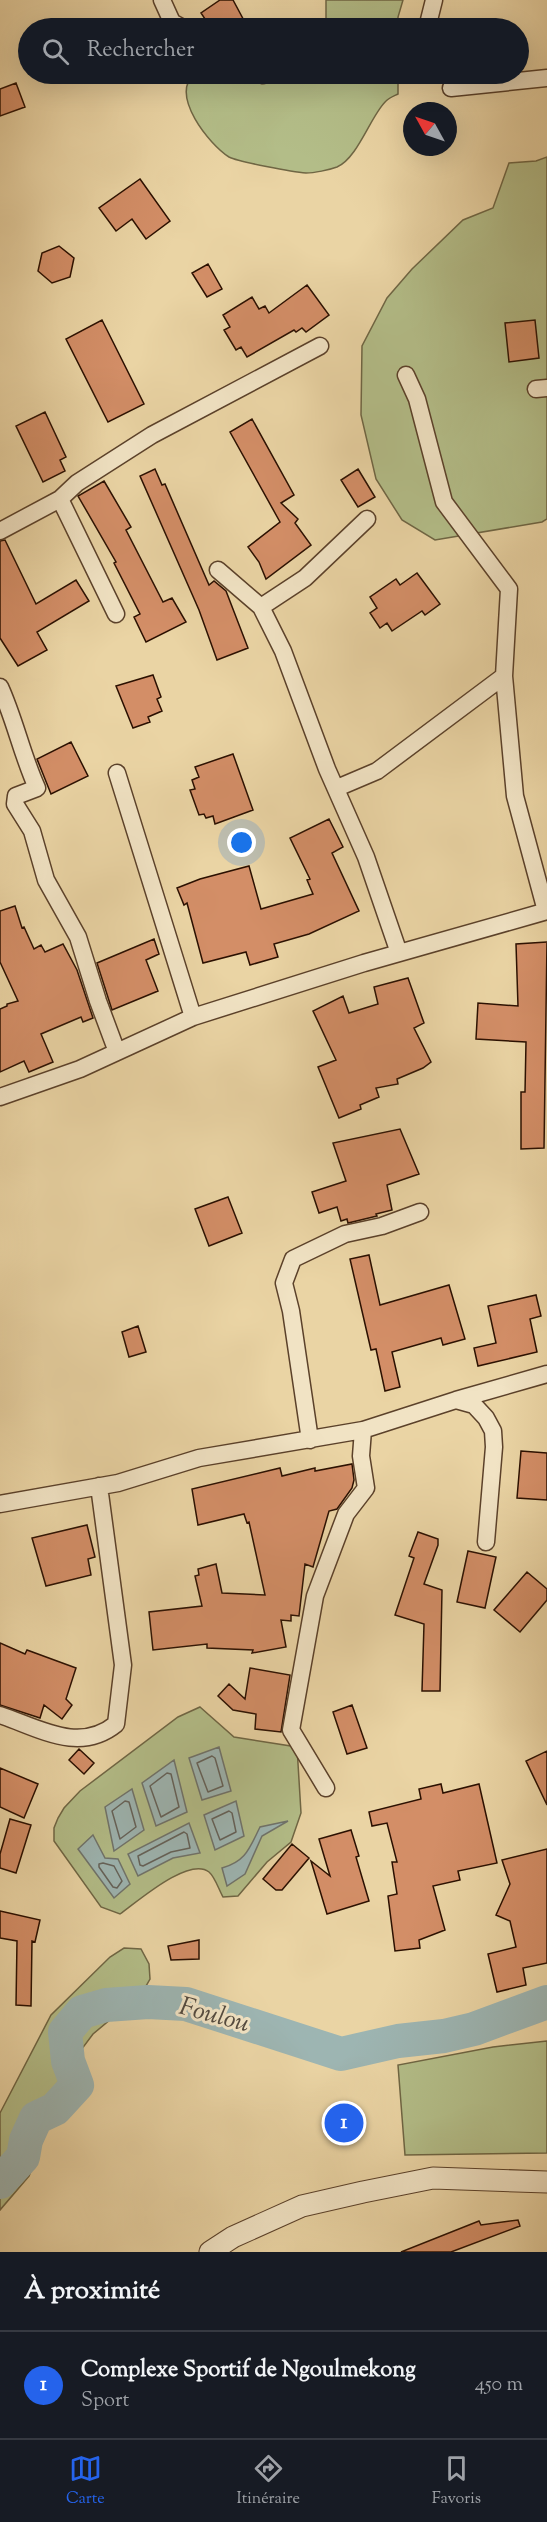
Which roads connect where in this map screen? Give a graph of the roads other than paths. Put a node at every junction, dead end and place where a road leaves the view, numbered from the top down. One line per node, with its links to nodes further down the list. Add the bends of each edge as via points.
1 (162, 0): 3 (street)
2 (434, 0): 4 (street)
3 (170, 18)
4 (430, 18)
5 (547, 78): 6 (street)
6 (529, 80)
7 (489, 84): 8 (street)
8 (451, 88)
9 (320, 346): 11 (street, via 152,435 77,483)
10 (406, 375): 17 (street, via 417,399 444,502 509,589)
11 (60, 499): 13 (street); 16 (street)
12 (367, 519): 15 (street, via 306,578)
13 (0, 531)
14 (218, 570): 15 (street)
15 (261, 607): 20 (street)
16 (116, 614)
17 (504, 676): 20 (street, via 377,771); 21 (street, via 515,796)
18 (0, 687): 24 (street, via 37,788 16,796 15,804 32,831 46,880 78,937)
19 (117, 773): 23 (street)
20 (337, 788): 22 (street)
21 (547, 911): 22 (street)
22 (399, 953): 23 (street)
23 (193, 1017): 24 (street)
24 (117, 1052): 25 (street)
25 (0, 1096)
26 (420, 1212): 30 (street, via 345,1234 293,1259 284,1282)
27 (547, 1374): 28 (street)
28 (456, 1400): 29 (street); 33 (street, via 474,1405 493,1431)
29 (363, 1430): 30 (street); 35 (street, via 361,1456 366,1488 346,1514 315,1596 291,1730)
30 (310, 1440): 31 (street, via 199,1458)
31 (99, 1486): 32 (street); 34 (street, via 123,1665 116,1724 93,1738 69,1739)
32 (0, 1504)
33 (486, 1542)
34 (0, 1714)
35 (326, 1788)
36 (547, 2182): 37 (street, via 433,2178 363,2192 302,2206 233,2237)
37 (210, 2252)

